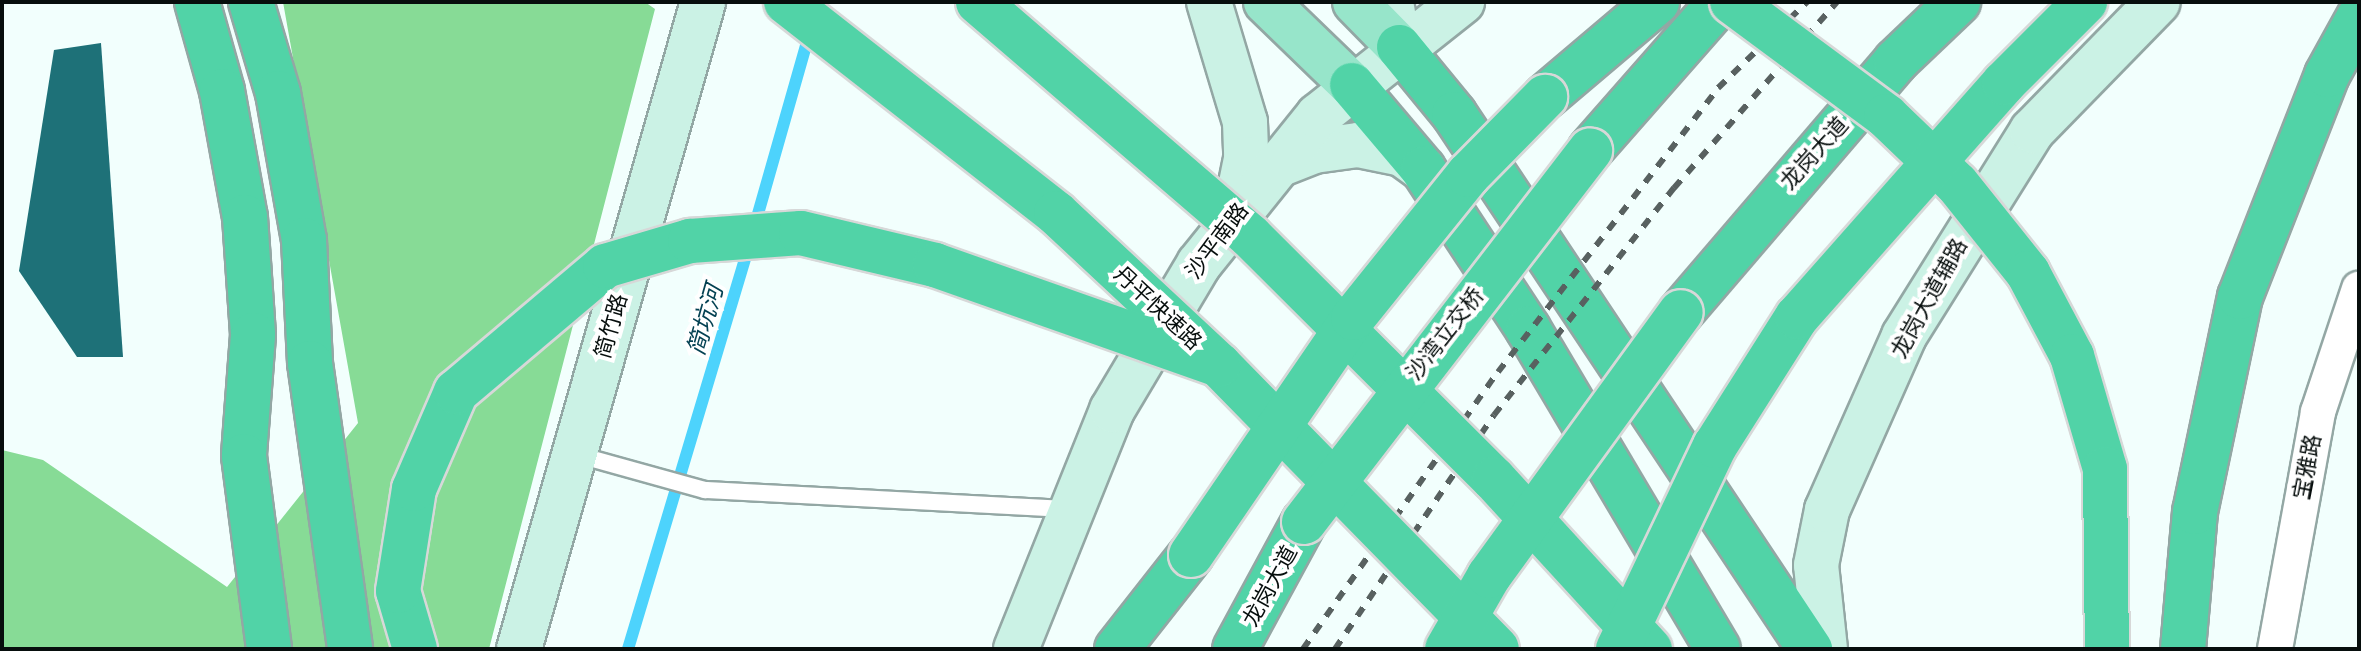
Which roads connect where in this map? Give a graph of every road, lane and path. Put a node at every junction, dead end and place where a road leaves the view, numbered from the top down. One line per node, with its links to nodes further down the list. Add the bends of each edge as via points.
1 (197, 2): 28 (highway, via 222,91 245,217 253,335 244,456)
2 (251, 2): 29 (highway, via 278,93 304,240 310,363)
3 (703, 2): 25 (main road, 简竹路)
4 (786, 2): 24 (highway, 丹平快速路, bridge, via 1056,213)
5 (978, 2): 38 (highway, bridge, via 1250,236 1494,479)
6 (1209, 2): 22 (main road, via 1245,122 1246,159)
7 (1266, 2): 19 (main road)
8 (1355, 2): 18 (main road)
9 (1391, 2): 18 (main road)
10 (1462, 2): 18 (main road)
11 (1657, 2): 33 (highway, bridge, via 1545,97 1468,175 1353,318 1191,555)
12 (1720, 2): 27 (highway, 沙湾立交桥, bridge, via 1590,150)
13 (1732, 2): 42 (highway, bridge, via 1886,116 1957,184 2028,273 2072,356 2105,469)
14 (1958, 2): 35 (highway, 龙岗大道, bridge, via 1885,72 1681,312 1497,564)
15 (2085, 2): 37 (highway, bridge, via 1962,128 1797,317 1715,446)
16 (2158, 2): 41 (main road, 龙岗大道辅路, via 2032,131 1904,336 1827,510 1816,565)
17 (2359, 17): 43 (highway, via 2327,75 2240,297 2195,512)
18 (1399, 47): 19 (main road, 沙平南路); 40 (highway, via 1454,114)
19 (1352, 85): 20 (main road, 沙平南路); 21 (highway)
20 (1274, 167): 21 (main road, via 1314,151 1358,145 1402,154); 22 (main road, 沙平南路)
21 (1423, 169): 39 (highway, via 1610,461)
22 (1233, 220): 26 (main road, 沙平南路, via 1154,332)
23 (2359, 289): 44 (street, 宝雅路, via 2318,412)
24 (1219, 365): 30 (highway, bridge, via 935,265 801,233 690,241 605,266 456,392 414,489 398,591); 36 (highway, 丹平快速路, bridge)
25 (589, 458): 26 (lane, via 705,490); 31 (main road, 简竹路)
26 (1068, 509): 32 (main road, 沙平南路)
27 (1304, 522): 34 (highway, 龙岗大道)
28 (269, 649)
29 (350, 649)
30 (415, 649)
31 (519, 649)
32 (1016, 649)
33 (1117, 649)
34 (1235, 649)
35 (1447, 649)
36 (1497, 649)
37 (1618, 649)
38 (1650, 649)
39 (1718, 649)
40 (1810, 649)
41 (1825, 649)
42 (2107, 649)
43 (2183, 649)
44 (2275, 649)

